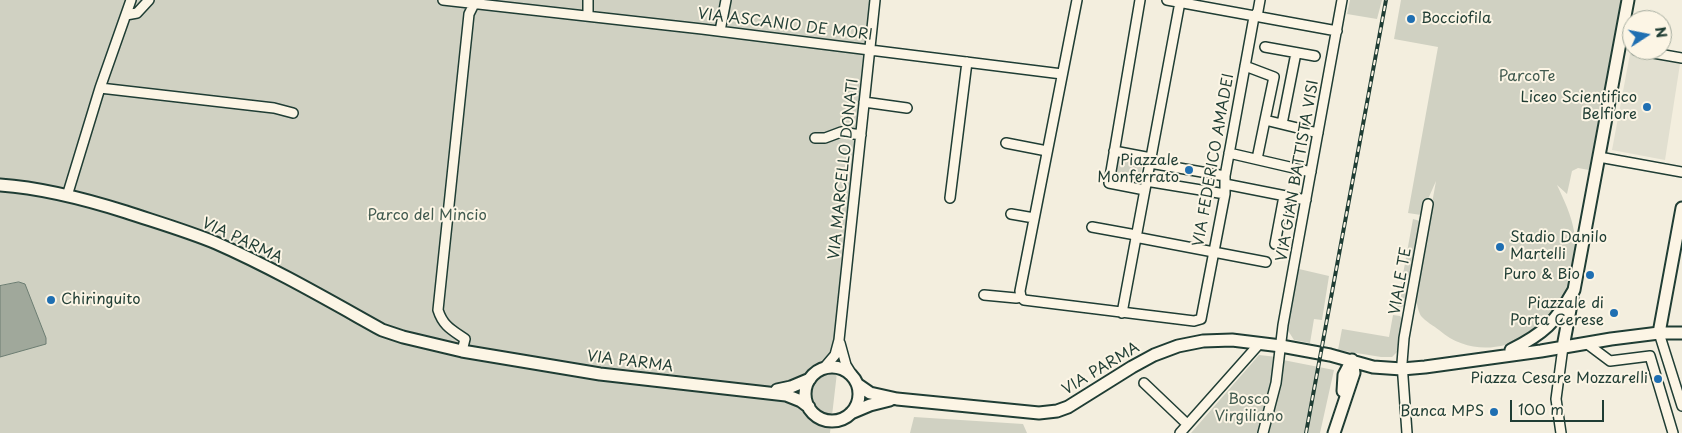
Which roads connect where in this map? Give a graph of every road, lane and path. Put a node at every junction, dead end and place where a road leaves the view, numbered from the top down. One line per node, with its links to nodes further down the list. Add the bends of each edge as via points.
1 (131, 0): 15 (street)
2 (149, 0): 15 (street, via 137,13)
3 (443, 0): 14 (street, VIA ASCANIO DE MORI)
4 (588, 0): 16 (street)
5 (726, 0): 18 (street)
6 (875, 0): 22 (street, VIA MARCELLO DONATI)
7 (1077, 0): 27 (street)
8 (1140, 0): 41 (street)
9 (1167, 0): 13 (street)
10 (1260, 0): 17 (street, VIA FEDERICO AMADEI)
11 (1342, 0): 19 (street, VIA GIAN BATTISTA VISI)
12 (1628, 0): 21 (main road)
13 (1180, 2): 17 (street); 45 (street)
14 (474, 4): 16 (street, VIA ASCANIO DE MORI); 79 (street, via 469,14 438,310 442,320 465,339)
15 (126, 15): 30 (street)
16 (588, 16): 18 (street, VIA ASCANIO DE MORI)
17 (1254, 17): 19 (street); 26 (street, VIA FEDERICO AMADEI)
18 (720, 31): 22 (street, VIA ASCANIO DE MORI)
19 (1337, 31): 36 (street, VIA GIAN BATTISTA VISI)
20 (1265, 47): 23 (street)
21 (1620, 47): 43 (main road)
22 (870, 50): 25 (street, VIA ASCANIO DE MORI); 31 (street, VIA MARCELLO DONATI)
23 (1296, 53): 24 (street); 29 (street)
24 (1315, 56)
25 (967, 62): 27 (street, VIA ASCANIO DE MORI); 54 (street)
26 (1245, 66): 28 (street); 42 (street, VIA FEDERICO AMADEI)
27 (1062, 74): 40 (street)
28 (1274, 77): 29 (street); 34 (street)
29 (1291, 78): 35 (street)
30 (100, 88): 33 (street, via 274,108); 52 (street)
31 (864, 102): 32 (street); 37 (street, VIA MARCELLO DONATI)
32 (907, 108)
33 (293, 113)
34 (1265, 120): 35 (street); 44 (street)
35 (1282, 124): 36 (street)
36 (1318, 133): 46 (street, VIA GIAN BATTISTA VISI)
37 (861, 135): 38 (street, via 841,132); 73 (street, VIA MARCELLO DONATI)
38 (815, 138)
39 (1006, 143): 40 (street)
40 (1047, 151): 59 (street)
41 (1114, 151): 45 (street); 50 (street, via 1109,183)
42 (1229, 153): 44 (street); 48 (street, VIA FEDERICO AMADEI)
43 (1599, 157): 47 (street); 65 (main road)
44 (1257, 159): 46 (street)
45 (1150, 160): 48 (street); 50 (street)
46 (1311, 172): 55 (street, VIA GIAN BATTISTA VISI)
47 (1682, 172)
48 (1225, 180): 51 (street, VIA FEDERICO AMADEI); 53 (street)
49 (0, 185): 52 (main road, VIA PARMA, via 22,186)
50 (1145, 185): 51 (street); 61 (street)
51 (1224, 194): 63 (street, VIA FEDERICO AMADEI)
52 (68, 196): 79 (main road, VIA PARMA, via 198,236 382,330)
53 (1284, 196): 55 (street); 62 (street)
54 (950, 198)
55 (1306, 200): 76 (street, VIA GIAN BATTISTA VISI)
56 (1428, 204): 83 (street, VIALE TE)
57 (1682, 208): 70 (main road)
58 (1011, 214): 59 (street)
59 (1034, 218): 67 (street)
60 (1092, 227): 61 (street)
61 (1135, 236): 63 (street); 68 (street)
62 (1275, 244)
63 (1212, 251): 64 (street); 68 (street, VIA FEDERICO AMADEI, via 1201,319 1194,321)
64 (1266, 262)
65 (1574, 290): 77 (main road); 78 (main road, via 1544,331)
66 (984, 295): 67 (street)
67 (1020, 296): 68 (street, via 1024,300)
68 (1122, 313)
69 (1682, 326): 70 (main road)
70 (1659, 333): 71 (main road); 72 (main road); 92 (street)
71 (1682, 333)
72 (1610, 339): 75 (main road); 81 (street, via 1605,347)
73 (840, 340): 85 (street, VIA MARCELLO DONATI, via 835,355); 88 (street, VIA MARCELLO DONATI, via 846,365)
74 (1260, 343): 76 (main road, VIA PARMA); 91 (main road, VIA PARMA, via 1215,340 1166,349 1132,366 1068,407 1050,413 1028,414); 96 (street)
75 (1586, 343): 77 (main road); 81 (street)
76 (1281, 346): 80 (main road, VIA PARMA); 98 (street, VIA GIAN BATTISTA VISI, via 1276,383)
77 (1563, 347): 78 (main road); 83 (main road, via 1425,367); 101 (street, via 1556,399)
78 (1511, 350): 83 (main road)
79 (462, 351): 90 (main road, VIA PARMA, via 600,374)
80 (1330, 355): 82 (main road, VIA PARMA); 86 (main road, via 1340,364)
81 (1607, 358): 102 (street, via 1650,356)
82 (1352, 360): 83 (main road); 84 (main road); 86 (main road); 94 (main road, via 1354,373)
83 (1402, 366): 84 (main road); 100 (street, VIALE TE)
84 (1373, 367): 94 (main road, via 1354,381)
85 (824, 368): 87 (main road); 88 (main road, via 841,369)
86 (1344, 375): 94 (main road)
87 (810, 379): 90 (main road, VIA PARMA, via 791,388); 93 (main road, via 806,389)
88 (856, 381): 91 (main road, VIA PARMA, via 870,393); 95 (main road, via 859,399)
89 (1144, 383): 96 (street)
90 (765, 392): 93 (main road, VIA PARMA, via 792,396)
91 (897, 399): 95 (main road, VIA PARMA)
92 (1682, 406)
93 (809, 408): 95 (main road, via 828,421 840,420)
94 (1340, 410): 99 (main road)
95 (851, 413)
96 (1187, 424): 97 (street)
97 (1180, 433)
98 (1263, 433)
99 (1334, 433)
100 (1407, 433)
101 (1561, 433)
102 (1673, 433)

